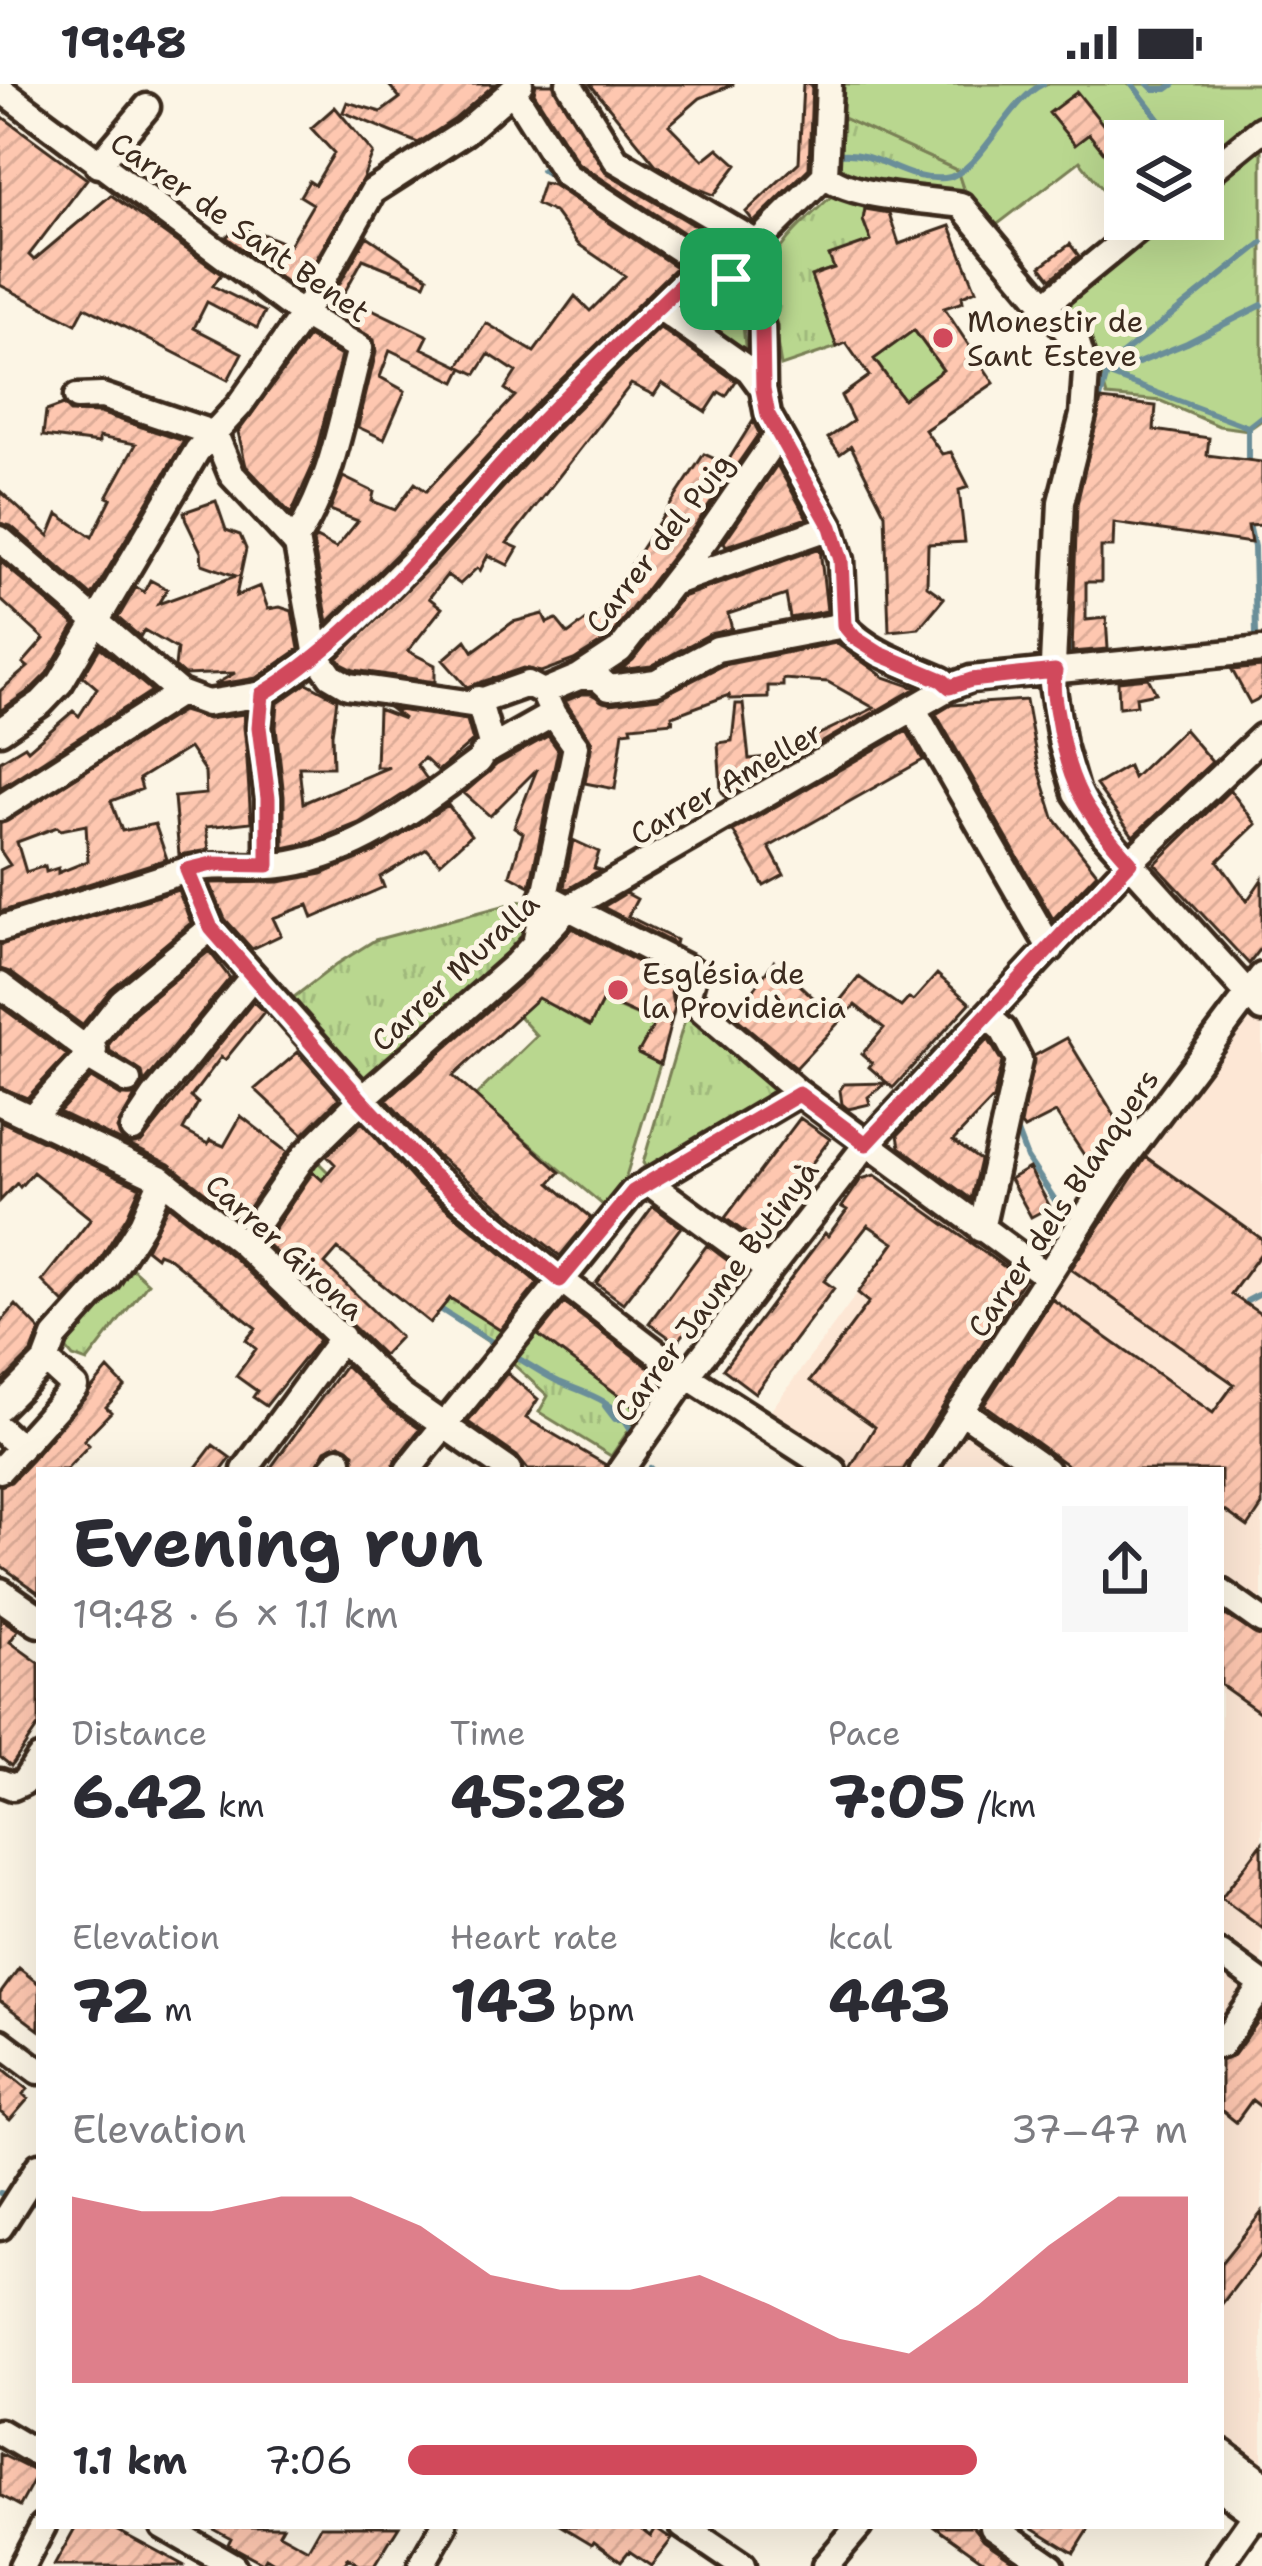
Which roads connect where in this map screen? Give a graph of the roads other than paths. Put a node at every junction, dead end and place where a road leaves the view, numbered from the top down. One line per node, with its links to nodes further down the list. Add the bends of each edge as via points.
1 (569, 84): 11 (street, via 616,160)
2 (829, 84): 9 (street)
3 (517, 88): 12 (street, via 566,175); 16 (street, via 466,132 373,190)
4 (0, 89): 8 (street, Carrer de Sant Benet)
5 (147, 107): 8 (street)
6 (1262, 129): 7 (street)
7 (1224, 159)
8 (98, 165): 16 (street, Carrer de Sant Benet)
9 (825, 175): 11 (street); 14 (street, via 859,190 961,205)
10 (1125, 240): 14 (street)
11 (757, 243): 13 (street)
12 (702, 265): 13 (street); 15 (street)
13 (741, 285): 17 (street, via 762,328)
14 (1046, 305): 31 (street, via 1077,343 1087,372 1061,502)
15 (659, 307): 17 (street, via 749,370); 30 (street)
16 (303, 315): 19 (street); 24 (street, Carrer de Sant Benet, via 360,348 316,510)
17 (763, 389): 20 (street)
18 (77, 397): 19 (street, via 102,397)
19 (215, 434): 24 (street, via 232,475); 27 (street)
20 (778, 436): 21 (street); 22 (street, Carrer del Puig)
21 (831, 527): 25 (street); 28 (street)
22 (710, 533): 25 (street); 26 (street, Carrer del Puig)
23 (0, 539): 27 (street)
24 (294, 542): 30 (street)
25 (724, 565): 26 (street)
26 (670, 584): 32 (street, Carrer del Puig, via 620,650)
27 (94, 622): 34 (street); 39 (street, via 60,683)
28 (844, 625): 32 (street, via 717,649 656,682 609,688 597,677); 33 (street, via 880,654)
29 (1262, 650): 31 (street)
30 (317, 656): 35 (street); 36 (street, via 348,686)
31 (1055, 671): 33 (street); 43 (street, via 1076,793)
32 (579, 677): 37 (street, Carrer del Puig)
33 (950, 687): 38 (street, Carrer Ameller)
34 (180, 693): 35 (street, via 207,703); 42 (street)
35 (262, 694): 44 (street)
36 (471, 700): 37 (street, via 528,684); 41 (street)
37 (548, 703): 41 (street); 46 (street, via 577,746)
38 (914, 710): 47 (street, Carrer Ameller); 51 (street)
39 (0, 731)
40 (1262, 737): 43 (street, Carrer Jaume Butinyà)
41 (485, 754): 44 (street, via 410,813 328,856)
42 (0, 808)
43 (1130, 862): 51 (street, Carrer Jaume Butinyà); 54 (street)
44 (268, 865): 45 (street)
45 (199, 867): 48 (street); 49 (street)
46 (544, 895): 47 (street); 50 (street)
47 (568, 908): 50 (street, Carrer Muralla); 58 (street, via 694,972 687,997)
48 (211, 928): 52 (street); 56 (street, via 122,1001)
49 (0, 929)
50 (535, 944): 59 (street, Carrer Muralla)
51 (1051, 950): 55 (street, Carrer Jaume Butinyà)
52 (253, 976): 57 (street); 59 (street)
53 (0, 985): 56 (street)
54 (1257, 993): 69 (street, Carrer dels Blanquers, via 1110,1178)
55 (988, 1017): 63 (street, Carrer Jaume Butinyà); 66 (street, via 1019,1060)
56 (90, 1051): 57 (street); 61 (street)
57 (134, 1083): 62 (street)
58 (799, 1094): 63 (street); 65 (street)
59 (361, 1100): 67 (street, Carrer Muralla, via 286,1177); 70 (street, via 430,1173)
60 (0, 1103): 61 (street, Carrer Girona)
61 (32, 1117): 64 (street, Carrer Girona)
62 (133, 1129)
63 (866, 1144): 66 (street); 68 (street, Carrer Jaume Butinyà)
64 (162, 1179): 67 (street, Carrer Girona); 72 (street, via 113,1269)
65 (648, 1182): 68 (street); 70 (street)
66 (981, 1229): 69 (street)
67 (243, 1244): 71 (street, Carrer Girona)
68 (768, 1270): 73 (street, Carrer Jaume Butinyà)
69 (1047, 1276): 75 (street, Carrer dels Blanquers)
70 (560, 1280): 73 (street); 76 (street)
71 (342, 1337): 76 (street, Carrer Girona); 79 (street)
72 (46, 1360): 74 (street); 78 (street, via 75,1387)
73 (687, 1376): 82 (street, Carrer Jaume Butinyà); 83 (street)
74 (0, 1408)
75 (960, 1410): 84 (street, Carrer dels Blanquers); 85 (street)
76 (440, 1426): 80 (street); 81 (street, Carrer Girona)
77 (0, 1429): 78 (street)
78 (21, 1448): 86 (street)
79 (246, 1467)
80 (410, 1467)
81 (503, 1467)
82 (623, 1467)
83 (828, 1467)
84 (925, 1467)
85 (1042, 1467)
86 (0, 1470)
87 (0, 1594): 89 (main road)
88 (1224, 1594): 90 (street)
89 (36, 1619)
90 (1262, 1621)
91 (36, 1764): 92 (street, via 25,1782)
92 (0, 1782)
93 (1224, 1956): 94 (street)
94 (1262, 1986): 95 (street)
95 (1224, 2041)
96 (0, 2042): 97 (street)
97 (36, 2070)
98 (36, 2171): 99 (street)
99 (0, 2228)
100 (0, 2432): 102 (street)
101 (1224, 2444): 104 (street)
102 (36, 2453)
103 (1224, 2460): 107 (main road)
104 (1262, 2472)
105 (1224, 2487): 107 (main road)
106 (1224, 2503): 107 (street)
107 (1259, 2512): 120 (street)
108 (41, 2529): 114 (street)
109 (168, 2529): 115 (street)
110 (442, 2529): 116 (street)
111 (687, 2529): 117 (street)
112 (856, 2529): 118 (street)
113 (997, 2529): 119 (street)
114 (22, 2566)
115 (233, 2566)
116 (421, 2566)
117 (742, 2566)
118 (825, 2566)
119 (1051, 2566)
120 (1219, 2566)

